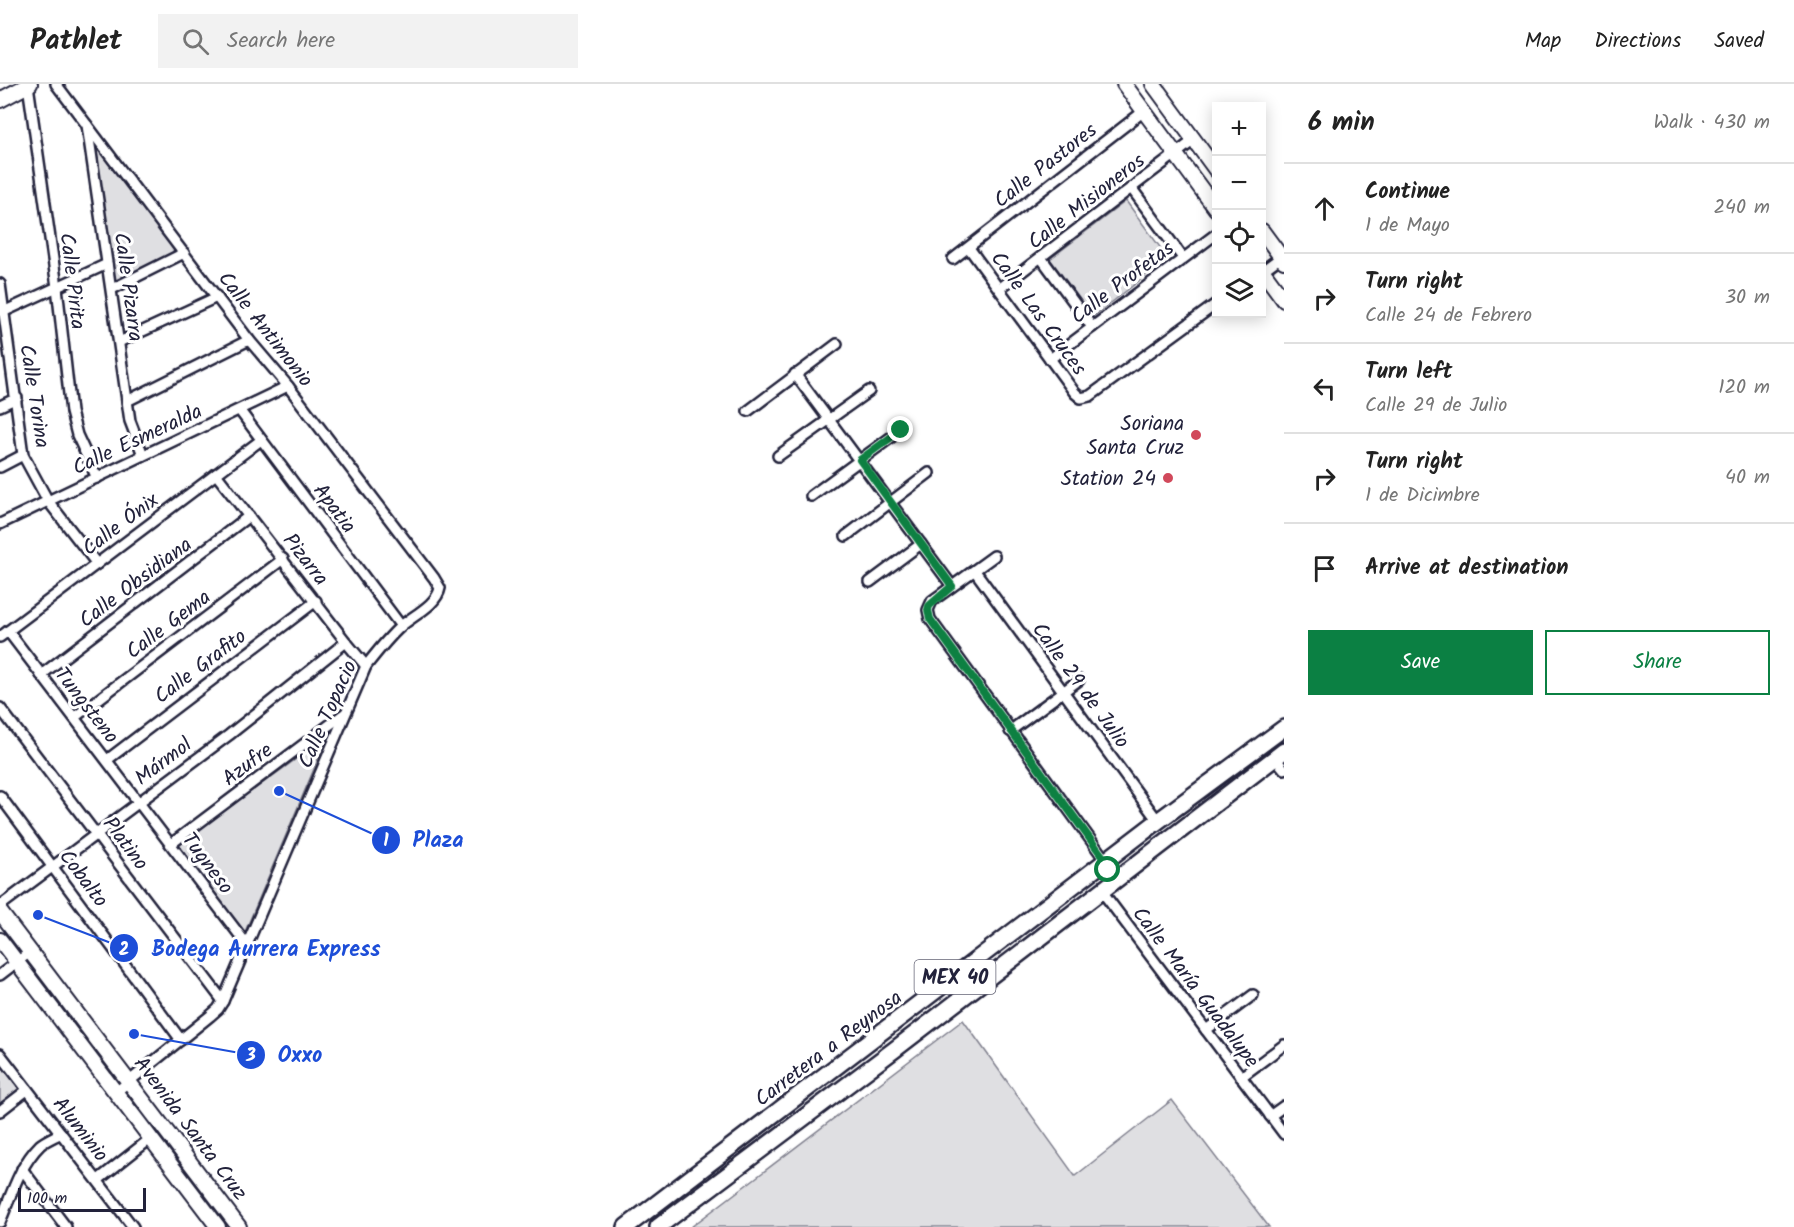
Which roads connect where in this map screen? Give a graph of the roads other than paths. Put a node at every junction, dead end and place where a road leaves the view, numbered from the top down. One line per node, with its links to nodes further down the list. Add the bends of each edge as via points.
1 (56, 84): 7 (street, Calle Antimonio)
2 (1124, 84): 6 (street)
3 (29, 85): 5 (street); 25 (street, Calle Pirita)
4 (1159, 86): 8 (street)
5 (0, 100)
6 (1144, 111): 9 (street); 15 (street, Calle Pastores)
7 (87, 122): 16 (street, Calle Antimonio); 21 (street, Calle Pizarra)
8 (1194, 140): 9 (street, Calle Misioneros); 10 (street)
9 (1176, 154): 11 (street, Calle Misioneros); 12 (street)
10 (1212, 165)
11 (1132, 189): 17 (street); 19 (street, Calle Misioneros)
12 (1212, 204)
13 (1212, 237): 17 (street, Calle Profetas)
14 (1266, 237): 20 (street)
15 (969, 248): 18 (street, Calle Pastores); 27 (street, Calle Las Cruces)
16 (184, 253): 26 (street); 28 (street, Calle Antimonio)
17 (1183, 258): 32 (street, Calle Profetas)
18 (953, 259)
19 (1041, 259): 27 (street, Calle Misioneros); 32 (street)
20 (1282, 259): 22 (street)
21 (107, 264): 25 (street); 26 (street, Calle Pizarra)
22 (1266, 268)
23 (1266, 275): 29 (street)
24 (0, 284): 31 (street, Calle Torina)
25 (57, 287): 31 (street); 56 (street, Calle Pirita, via 71,412)
26 (112, 289): 34 (street, Calle Pizarra)
27 (999, 289): 37 (street, Calle Las Cruces)
28 (217, 297): 33 (street, Calle Antimonio); 34 (street)
29 (1284, 300)
30 (1212, 307): 37 (street, Calle Las Cruces, via 1090,396 1082,398 1075,393)
31 (3, 312): 35 (street, Calle Torina)
32 (1092, 327): 37 (street, Calle Profetas)
33 (249, 340): 39 (street, Calle Antimonio); 42 (street)
34 (119, 342): 42 (street, Calle Pizarra)
35 (4, 344): 41 (street, Calle Torina)
36 (837, 344): 38 (street)
37 (1050, 359)
38 (795, 375): 45 (street); 46 (street)
39 (288, 386): 44 (street, Calle Esmeralda); 70 (street, Calle Antimonio, via 434,578 440,588)
40 (869, 391): 46 (street)
41 (17, 398): 43 (street); 50 (street, Calle Torina)
42 (127, 401): 49 (street, Calle Pizarra)
43 (0, 406)
44 (240, 411): 48 (street, Apatia); 49 (street, Calle Esmeralda)
45 (748, 411)
46 (829, 418): 51 (street); 52 (street)
47 (901, 430): 52 (street)
48 (261, 440): 55 (street, Calle Ónix); 72 (street, Apatia)
49 (143, 454): 56 (street, Calle Esmeralda)
50 (23, 455): 53 (street); 58 (street, Calle Torina)
51 (778, 456)
52 (860, 460): 57 (street); 59 (street)
53 (0, 466)
54 (929, 473): 59 (street)
55 (216, 474): 60 (street, Pizarra); 66 (street, Calle Ónix)
56 (97, 478): 58 (street, Calle Esmeralda)
57 (812, 496)
58 (48, 501): 61 (street, Calle Esmeralda); 66 (street, Calle Torina)
59 (891, 502): 62 (street); 63 (street)
60 (249, 516): 65 (street, Pizarra); 76 (street, Calle Obsidiana)
61 (0, 524)
62 (846, 536)
63 (921, 544): 68 (street); 69 (street)
64 (994, 556): 67 (street)
65 (283, 559): 71 (street, Pizarra); 81 (street, Calle Gema)
66 (97, 564): 73 (street, Calle Ónix)
67 (975, 571): 69 (street); 78 (street, Calle 29 de Julio)
68 (870, 582)
69 (952, 586): 83 (street, via 932,601 930,619)
70 (436, 598): 72 (street, Calle Topacio)
71 (316, 601): 74 (street, Pizarra); 85 (street, Calle Grafito)
72 (401, 626): 75 (street, Calle Topacio)
73 (4, 634): 76 (street, Tungsteno)
74 (346, 642): 75 (street, Pizarra); 87 (street, Mármol)
75 (366, 666): 80 (street, Calle Topacio)
76 (41, 675): 81 (street, Tungsteno)
77 (1079, 680): 78 (street)
78 (1064, 692): 83 (street); 90 (street, Calle 29 de Julio)
79 (0, 708): 92 (street, Platino)
80 (346, 713): 93 (street, Azufre); 102 (street, Calle Topacio)
81 (75, 717): 85 (street, Tungsteno)
82 (1284, 728): 88 (main road, Carretera a Reynosa / MEX 40)
83 (1010, 731): 94 (street)
84 (1281, 759): 89 (main road, Carretera a Reynosa / MEX 40)
85 (107, 760): 87 (street, Tungsteno)
86 (0, 796): 95 (street, Cobalto)
87 (138, 802): 92 (street, Mármol); 93 (street, Tugneso)
88 (1175, 808): 89 (main road, via 1174,819 1179,824); 90 (main road, Carretera a Reynosa / MEX 40)
89 (1198, 816): 96 (main road, Carretera a Reynosa / MEX 40)
90 (1158, 821): 91 (main road, Carretera a Reynosa / MEX 40)
91 (1144, 832): 94 (main road, Carretera a Reynosa / MEX 40); 96 (main road, via 1136,851)
92 (96, 835): 95 (street, Mármol); 107 (street, Platino)
93 (171, 843): 102 (street, Tugneso)
94 (1106, 861): 100 (main road, via 1104,879); 122 (main road, Carretera a Reynosa / MEX 40)
95 (54, 866): 98 (street, Mármol); 109 (street, Cobalto)
96 (1114, 880): 97 (main road, Carretera a Reynosa / MEX 40)
97 (1101, 890): 100 (main road, Carretera a Reynosa / MEX 40); 108 (street, Calle María Guadalupe)
98 (0, 906)
99 (0, 912): 103 (street, Avenida Santa Cruz)
100 (1067, 916): 124 (main road, Carretera a Reynosa / MEX 40)
101 (0, 940): 104 (street, Avenida Santa Cruz)
102 (248, 946): 107 (street, Calle Topacio)
103 (30, 952): 104 (street); 113 (street, Avenida Santa Cruz)
104 (16, 962): 105 (street); 115 (street, Avenida Santa Cruz)
105 (0, 975)
106 (1252, 995): 108 (street)
107 (223, 1001): 109 (street, Calle Topacio)
108 (1206, 1030): 112 (street, Calle María Guadalupe)
109 (181, 1040): 113 (street, Calle Topacio)
110 (1284, 1045): 112 (street)
111 (0, 1054): 114 (street, Aluminio)
112 (1241, 1077): 118 (street, Calle María Guadalupe)
113 (130, 1082): 115 (street, Calle Topacio); 130 (street, Avenida Santa Cruz)
114 (27, 1090): 117 (street); 119 (street, Aluminio)
115 (116, 1092): 121 (street, Avenida Santa Cruz)
116 (1284, 1106): 118 (street)
117 (0, 1111)
118 (1270, 1116): 120 (street, Calle María Guadalupe)
119 (61, 1133): 123 (street, via 42,1143); 125 (street, Aluminio)
120 (1284, 1134)
121 (150, 1139): 125 (street); 129 (street, Avenida Santa Cruz)
122 (724, 1153): 124 (main road); 131 (main road, Carretera a Reynosa / MEX 40)
123 (22, 1169): 126 (street); 127 (street)
124 (735, 1169): 132 (main road, Carretera a Reynosa / MEX 40)
125 (98, 1180): 128 (street, Aluminio)
126 (0, 1222)
127 (66, 1227)
128 (133, 1227)
129 (218, 1227)
130 (239, 1227)
131 (626, 1227)
132 (658, 1227)

